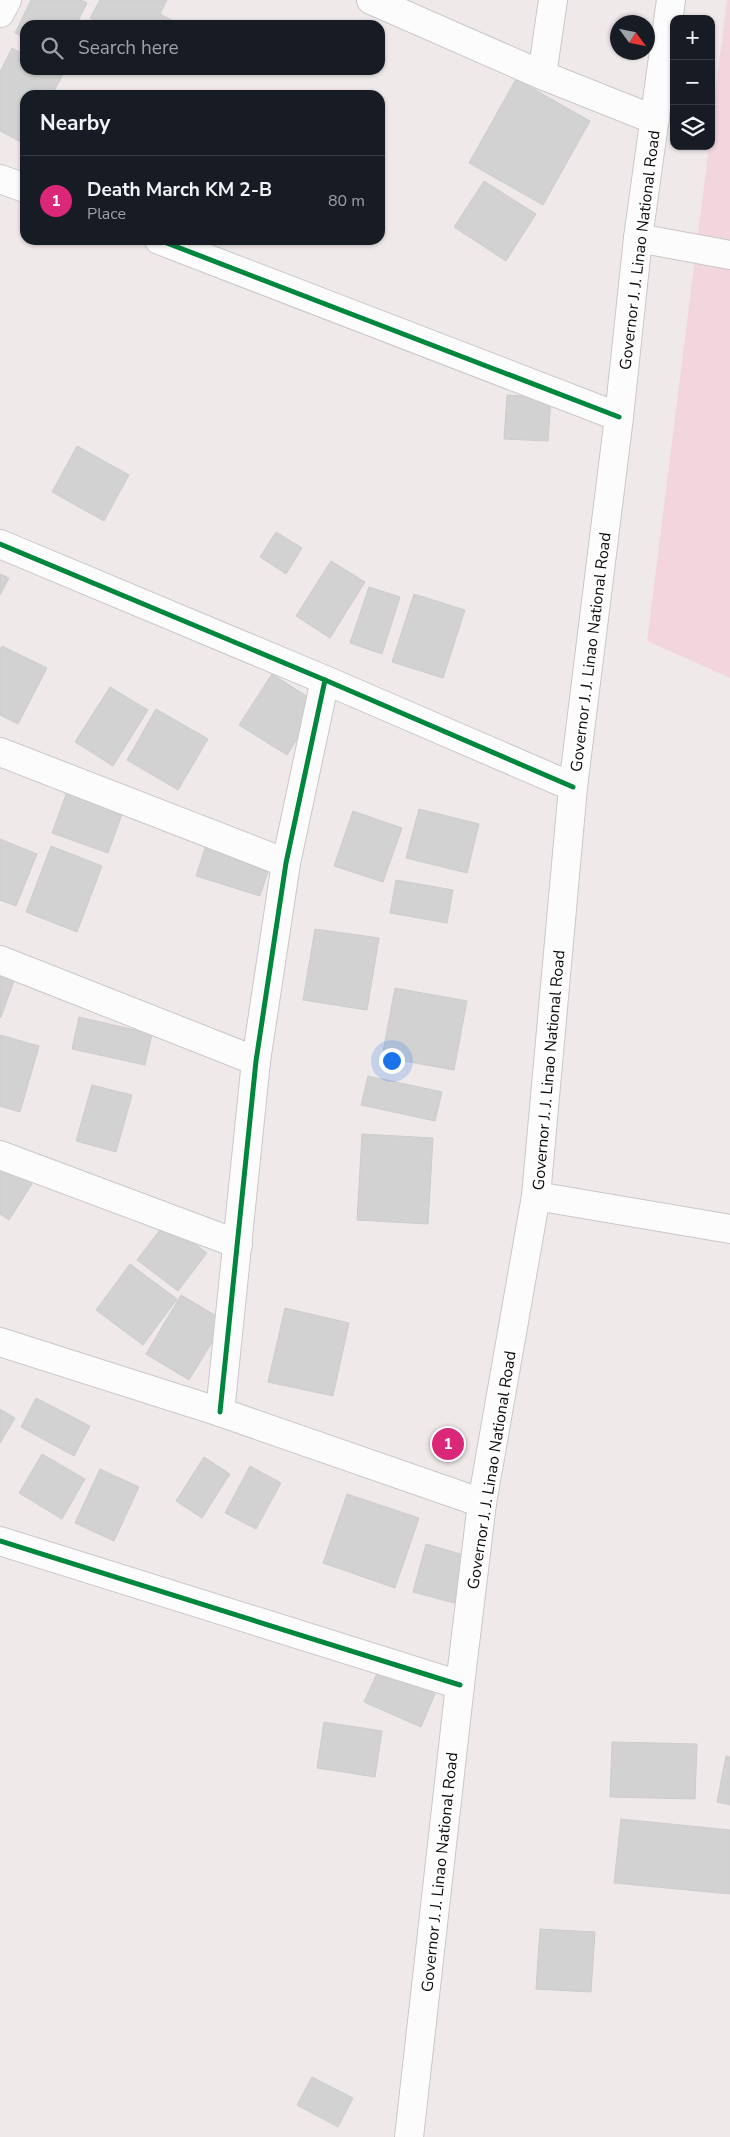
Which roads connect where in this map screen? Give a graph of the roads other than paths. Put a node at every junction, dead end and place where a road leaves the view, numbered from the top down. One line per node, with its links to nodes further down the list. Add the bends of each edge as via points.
1 (6, 0): 5 (street)
2 (371, 0): 6 (street)
3 (553, 0): 6 (street)
4 (671, 0): 7 (street, Governor J. J. Linao National Road)
5 (0, 13)
6 (542, 76): 7 (street)
7 (655, 120): 10 (street, Governor J. J. Linao National Road)
8 (0, 179): 9 (street)
9 (20, 186)
10 (638, 238): 12 (street); 13 (street, Governor J. J. Linao National Road)
11 (172, 245): 13 (street)
12 (730, 255)
13 (619, 417): 17 (street, Governor J. J. Linao National Road)
14 (0, 544): 15 (street)
15 (325, 680): 17 (street); 18 (street)
16 (0, 752): 18 (street)
17 (573, 787): 22 (street, Governor J. J. Linao National Road)
18 (286, 863): 20 (street)
19 (0, 960): 20 (street)
20 (256, 1061): 24 (street)
21 (0, 1155): 24 (street)
22 (536, 1196): 23 (street); 27 (street, Governor J. J. Linao National Road)
23 (730, 1229)
24 (238, 1244): 26 (street)
25 (0, 1342): 26 (street)
26 (220, 1412): 27 (street)
27 (482, 1503): 29 (street, Governor J. J. Linao National Road)
28 (0, 1541): 29 (street)
29 (460, 1686): 30 (street, Governor J. J. Linao National Road)
30 (409, 2137)

